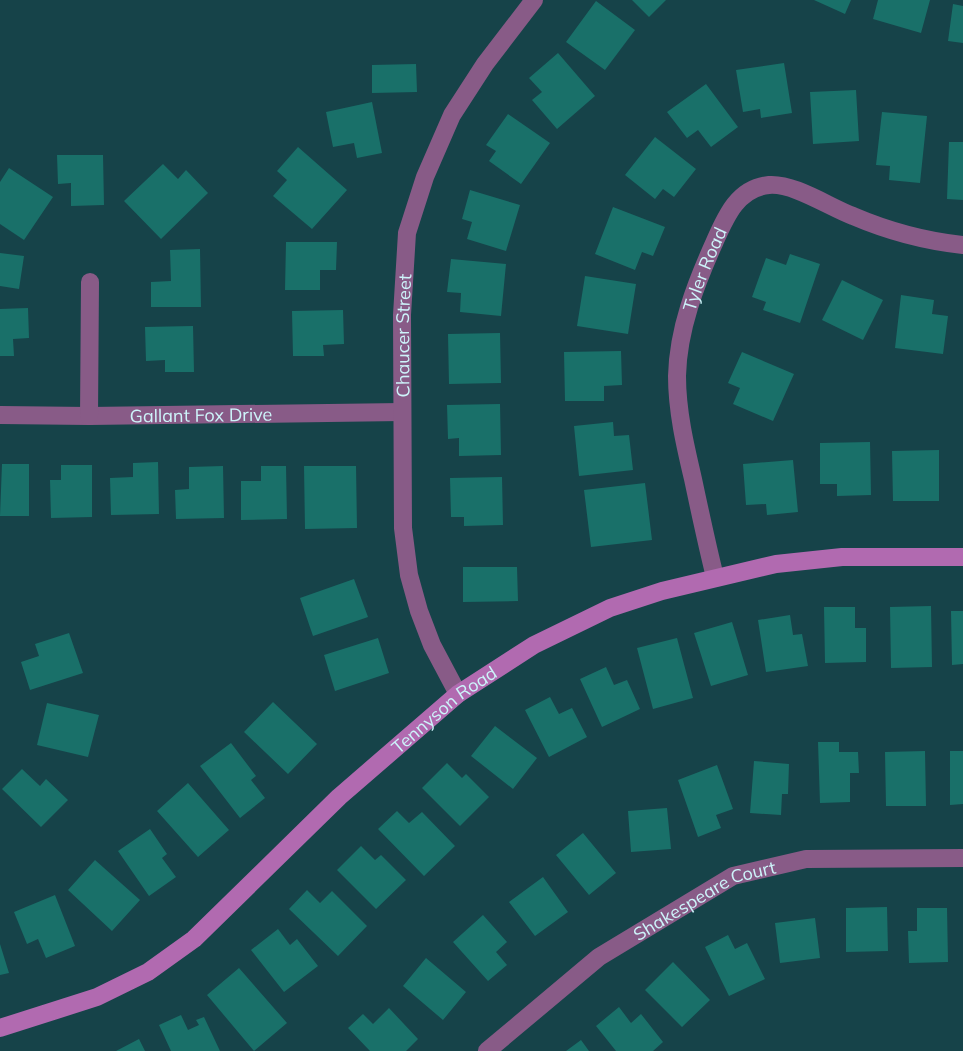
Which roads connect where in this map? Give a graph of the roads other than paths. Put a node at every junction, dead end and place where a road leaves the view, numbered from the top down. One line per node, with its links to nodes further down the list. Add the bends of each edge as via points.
1 (534, 0): 4 (street, Chaucer Street, via 452,115 425,177 407,233)
2 (963, 245): 8 (street, Tyler Road, via 897,232 786,186 755,188 728,211 696,283 677,374 683,439)
3 (90, 282): 6 (street)
4 (402, 412): 6 (street, Gallant Fox Drive); 9 (street, Chaucer Street, via 403,528 409,575 432,645)
5 (0, 415): 6 (street, Gallant Fox Drive)
6 (89, 416)
7 (963, 557): 8 (street, Tennyson Road, via 842,556)
8 (715, 577): 9 (street, Tennyson Road, via 610,608 534,645)
9 (458, 694): 11 (street, Tennyson Road, via 339,798 194,939 148,972 97,997)
10 (963, 858): 12 (street, Shakespeare Court, via 806,859 733,876 599,957)
11 (0, 1028)
12 (487, 1051)

